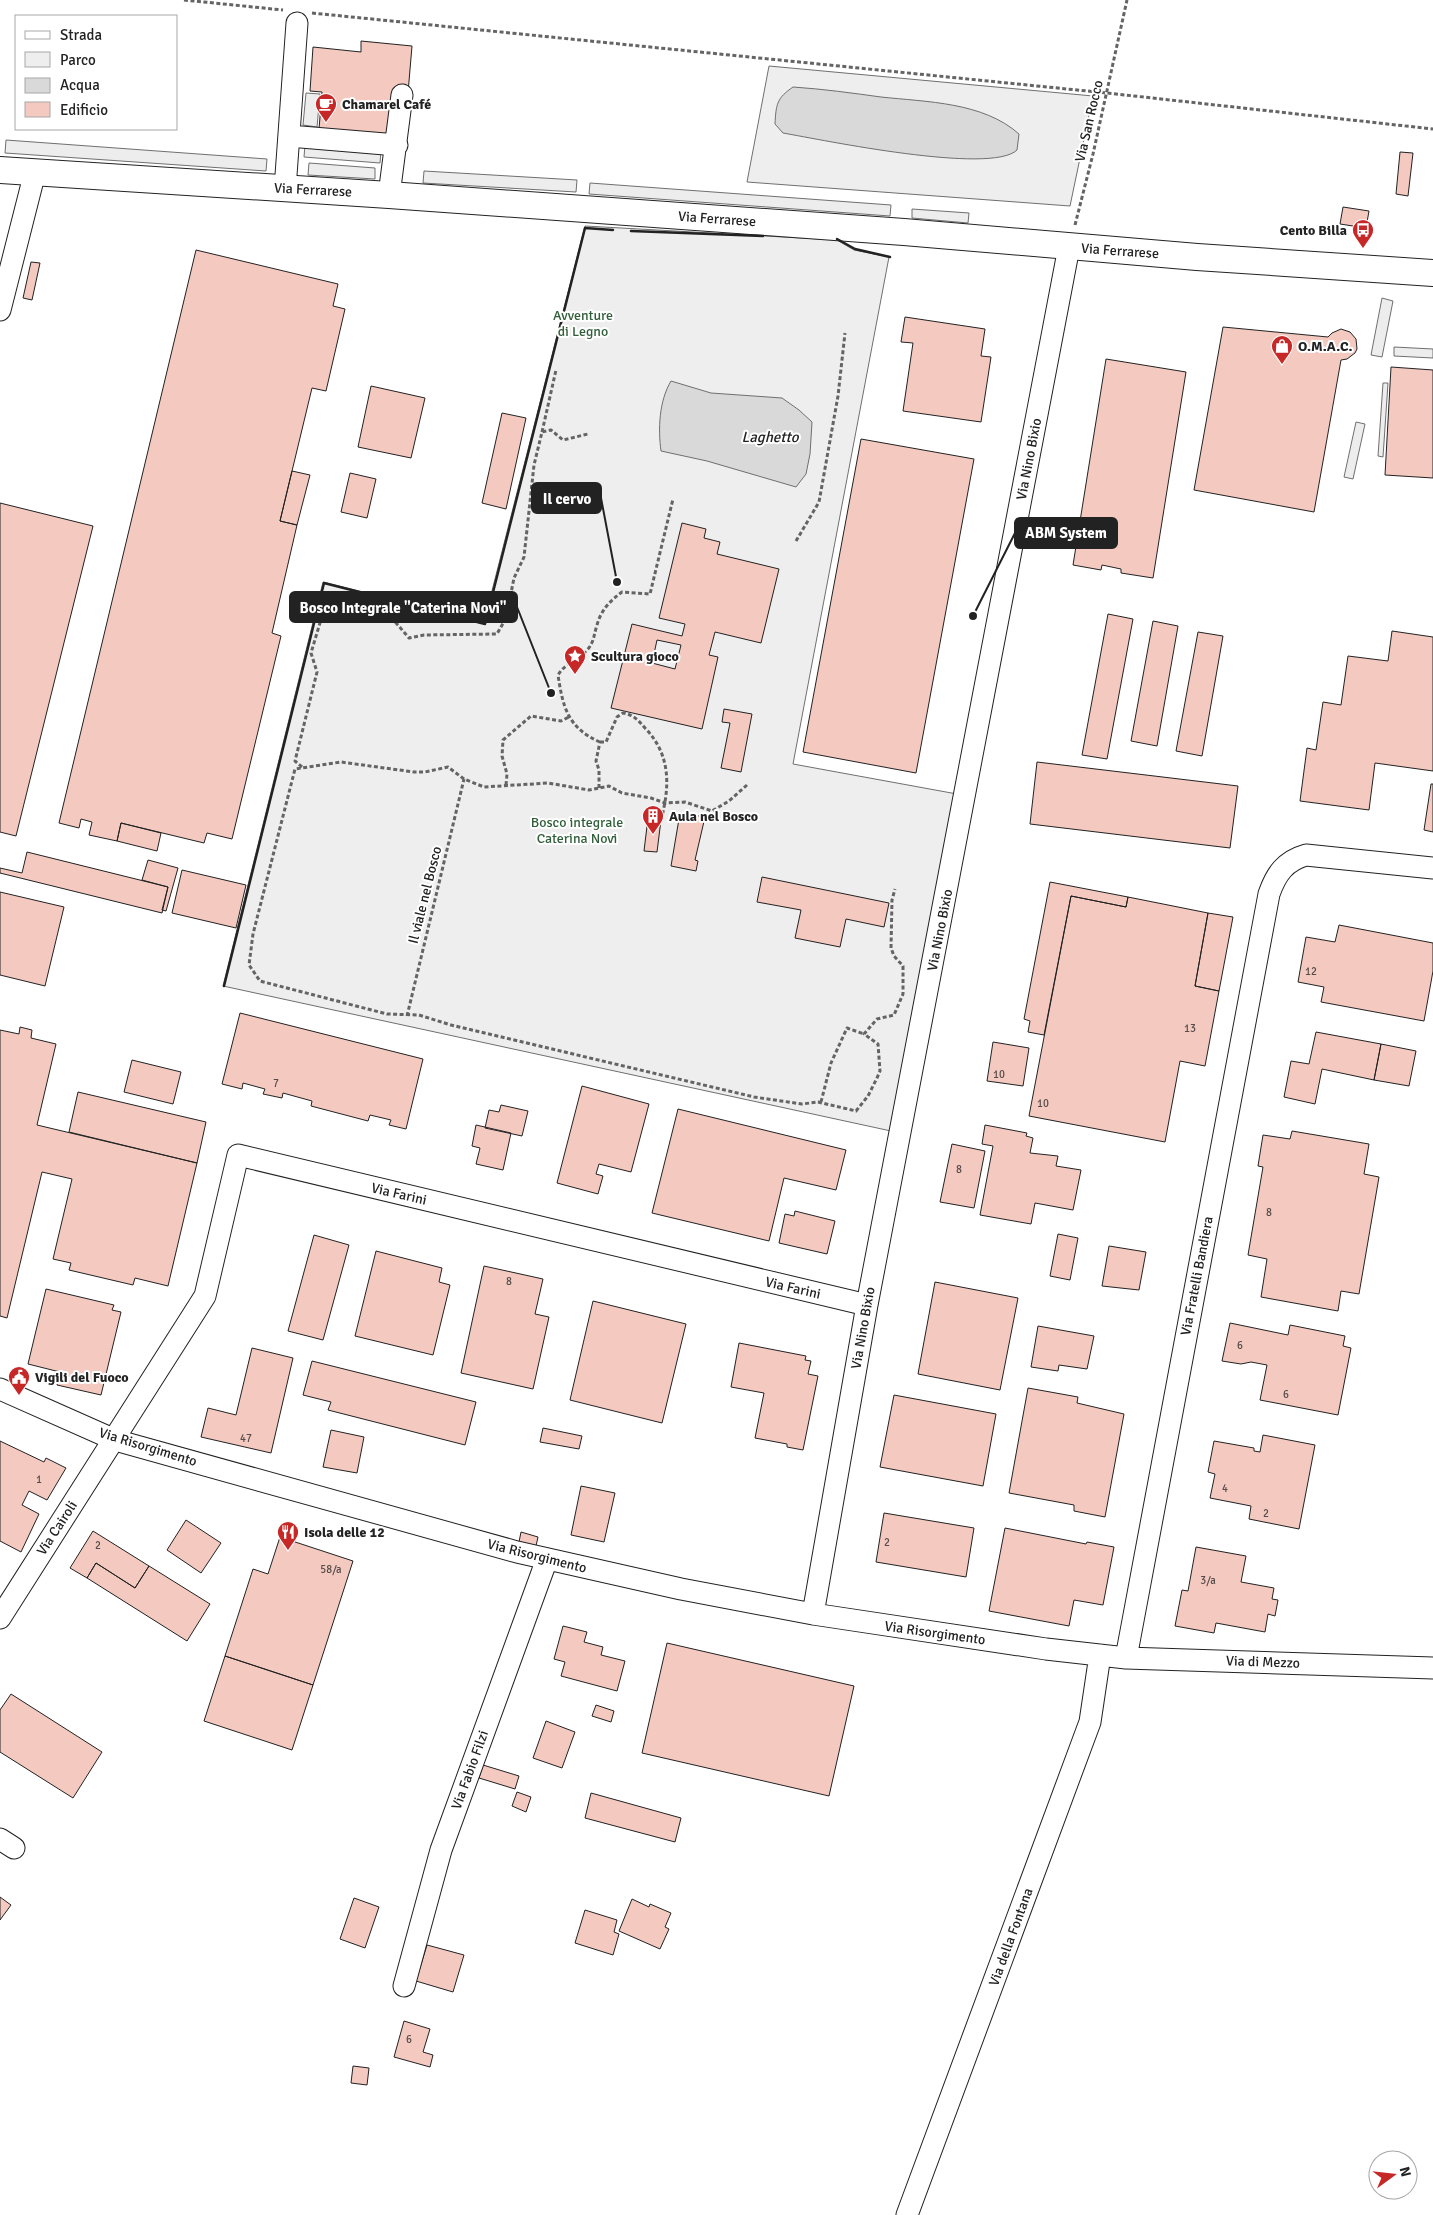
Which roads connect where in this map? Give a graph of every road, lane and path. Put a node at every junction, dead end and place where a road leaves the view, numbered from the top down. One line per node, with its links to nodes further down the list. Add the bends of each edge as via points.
1 (184, 0): 3 (path)
2 (1127, 0): 4 (path, Via San Rocco)
3 (294, 15): 4 (path); 7 (street)
4 (1107, 93): 6 (path); 13 (path, Via San Rocco)
5 (402, 95): 8 (street)
6 (1433, 129)
7 (289, 136): 8 (street); 11 (street)
8 (397, 145): 12 (street)
9 (0, 170): 10 (main road, Via Ferrarese)
10 (35, 172): 11 (main road, Via Ferrarese); 15 (street)
11 (285, 189): 12 (main road, Via Ferrarese)
12 (389, 195): 13 (main road, Via Ferrarese)
13 (1070, 247): 14 (main road, Via Ferrarese); 36 (street, Via Nino Bixio)
14 (1433, 273)
15 (0, 310)
16 (845, 334): 21 (path, via 838,396 819,502)
17 (556, 370): 18 (path)
18 (542, 432): 19 (path, via 551,430 563,440); 24 (path, via 534,465 524,557 514,578 506,618 497,634 409,638 391,617 328,596 311,653 317,672 295,761)
19 (588, 434)
20 (673, 498): 22 (path, via 650,594 622,592 610,601 600,616 588,650 565,665 558,675)
21 (796, 541)
22 (569, 717): 23 (path, via 578,729); 27 (path, via 561,721 531,716 503,740)
23 (600, 742): 28 (path, via 596,761); 29 (path, via 606,742 617,717 623,712 633,715 653,738 664,758 668,777)
24 (303, 768): 25 (path, via 341,762 414,772 448,767); 33 (path, via 295,769 253,934 249,965 260,981 268,984 386,1014)
25 (464, 780): 27 (path, via 484,787); 33 (path, Il viale nel Bosco)
26 (748, 785): 29 (path, via 712,811 685,802)
27 (506, 786): 28 (path, via 548,783 589,790)
28 (599, 788): 29 (path, via 609,786 622,793)
29 (665, 803): 30 (path)
30 (661, 820)
31 (1433, 868): 43 (street, Via Fratelli Bandiera, via 1306,855 1289,862 1281,870 1269,894)
32 (895, 889): 34 (path, via 891,948 903,966 903,994 894,1015 877,1019)
33 (407, 1016): 35 (path, via 419,1015 754,1097 802,1104)
34 (864, 1034): 35 (path, via 847,1028 831,1063); 35 (path, via 878,1044 880,1071 868,1096 856,1111)
35 (821, 1102)
36 (867, 1305): 38 (street, Via Farini, via 238,1155 205,1296); 40 (street, Via Nino Bixio)
37 (0, 1389): 38 (street, Via Risorgimento)
38 (115, 1440): 39 (street, Via Risorgimento); 41 (street, Via Cairoli)
39 (547, 1559): 40 (street, Via Risorgimento); 45 (street, Via Fabio Filzi, via 441,1850)
40 (813, 1614): 42 (street, Via Risorgimento)
41 (0, 1618)
42 (1096, 1655): 43 (street, Via di Mezzo); 46 (street, Via della Fontana, via 1090,1722)
43 (1126, 1658): 44 (street, Via di Mezzo)
44 (1433, 1668)
45 (404, 1986)
46 (907, 2215)

